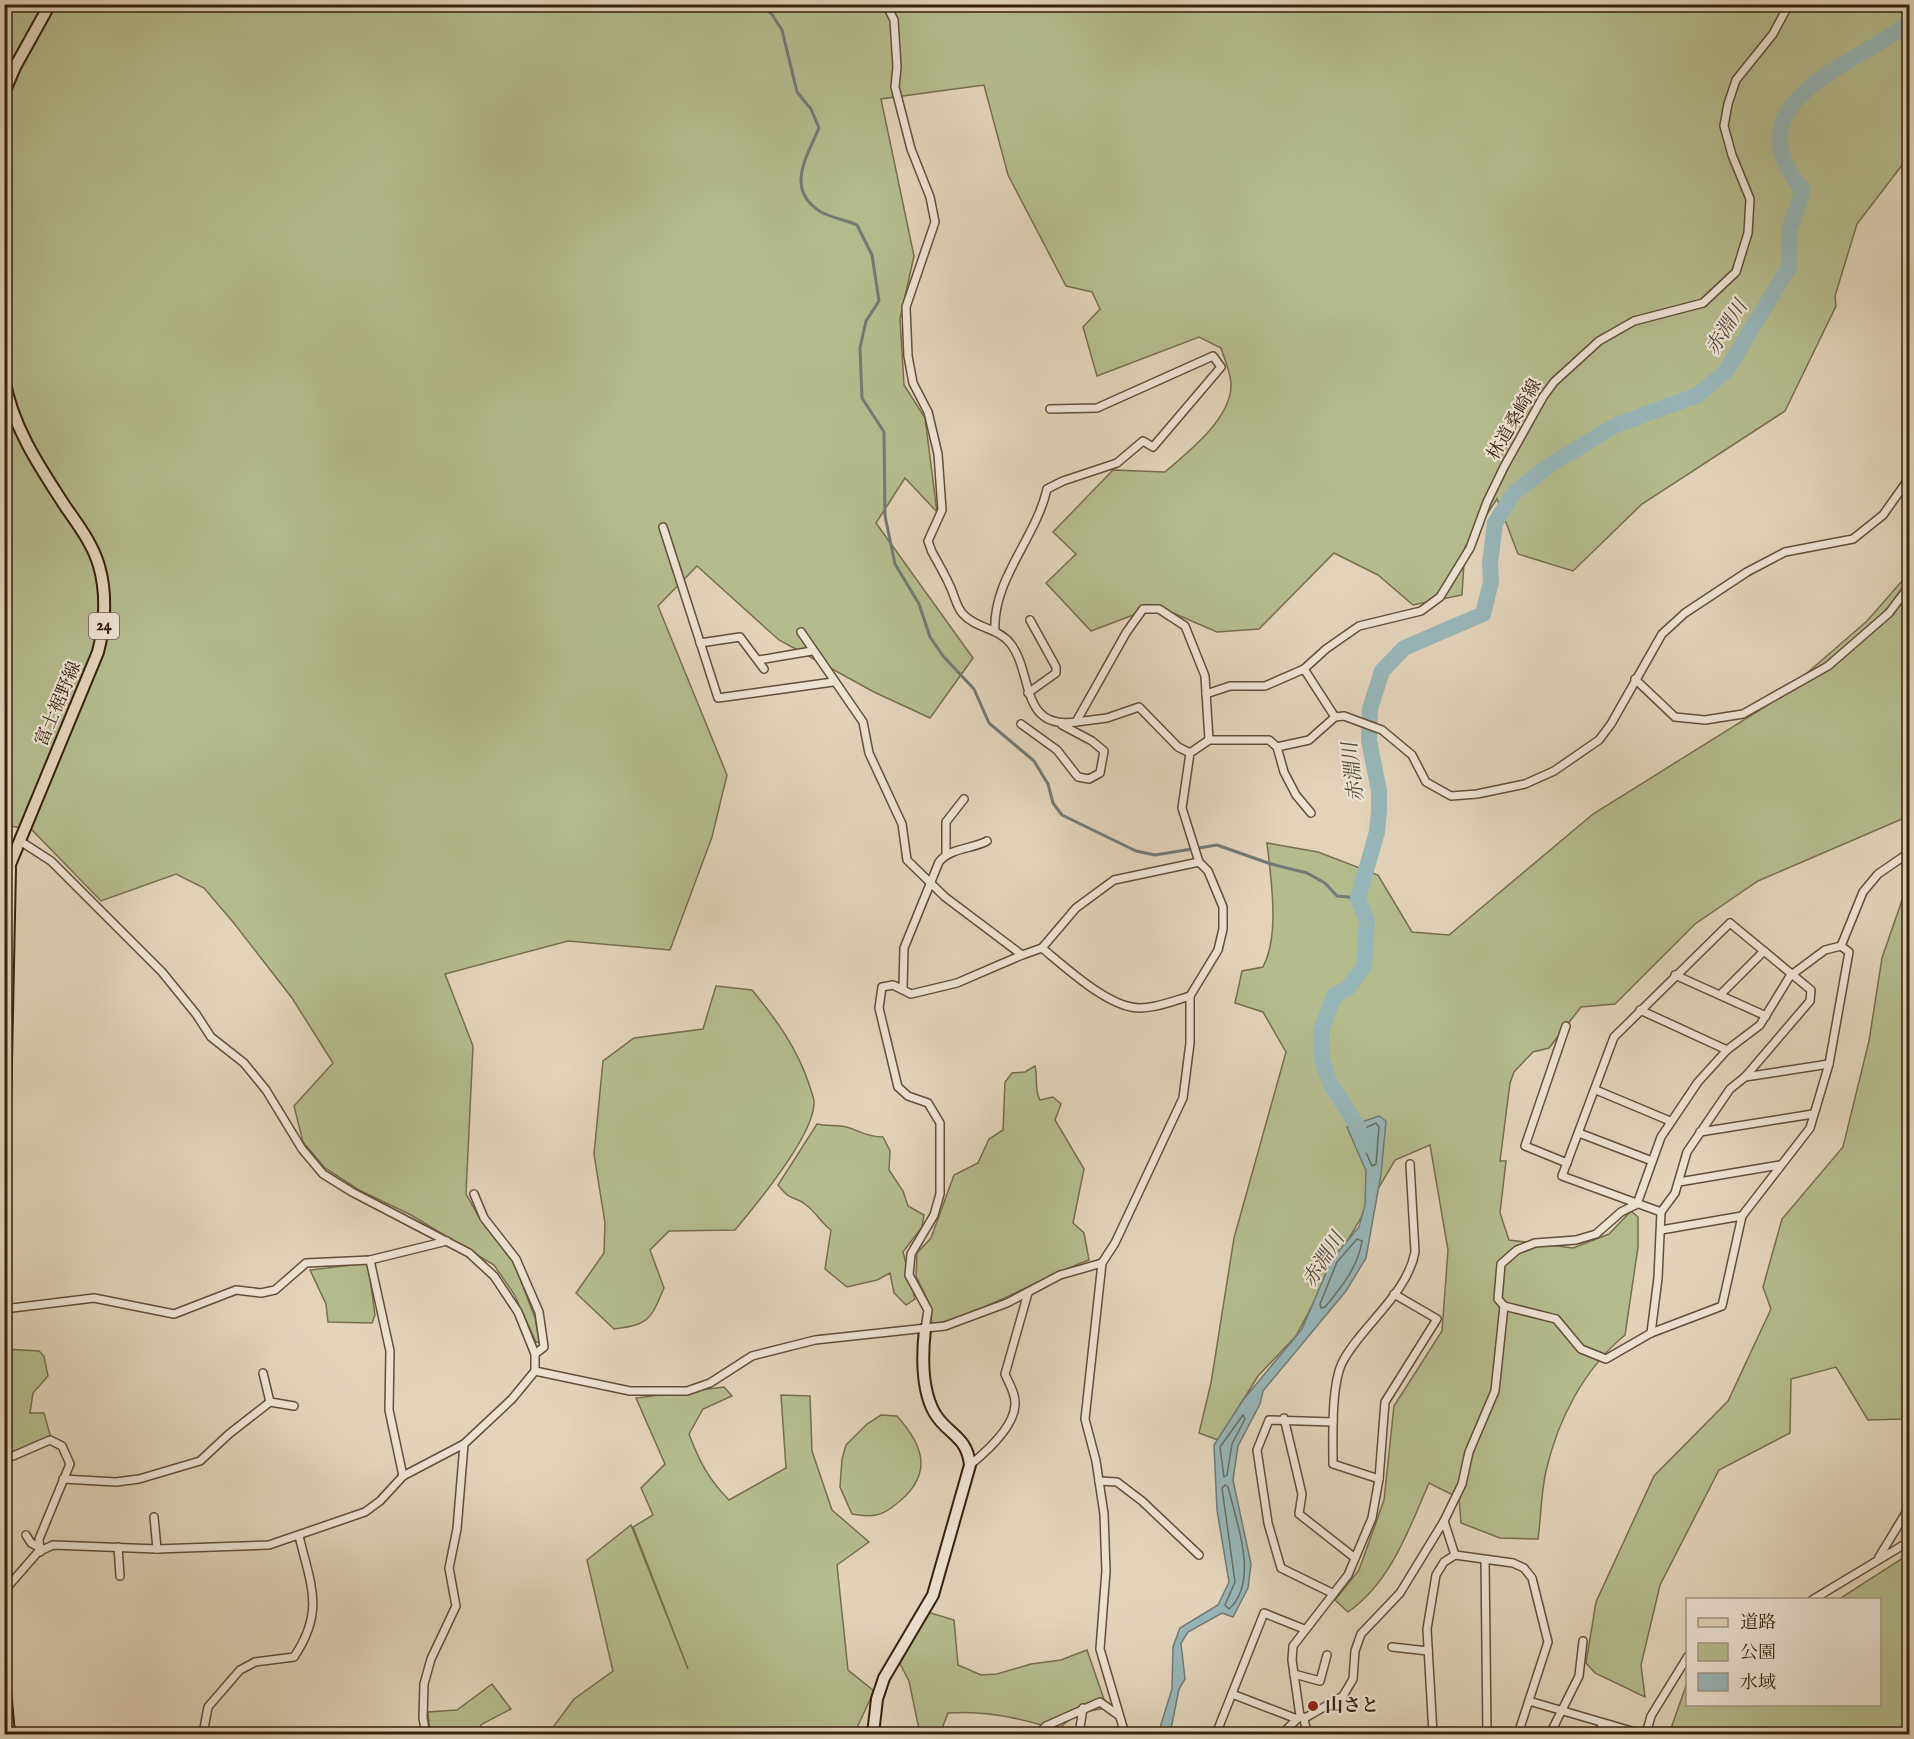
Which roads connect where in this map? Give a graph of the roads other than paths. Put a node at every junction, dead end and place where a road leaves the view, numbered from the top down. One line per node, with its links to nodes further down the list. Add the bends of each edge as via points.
1 (50, 4): 4 (main road)
2 (886, 4): 11 (street, via 894,21 894,87 935,222 906,307 913,383 928,412 939,465 942,510 928,542 962,614)
3 (1790, 4): 17 (street, 林道桑崎線, via 1773,34 1736,80 1728,104 1724,126 1750,200 1748,233 1736,272 1703,303 1634,321 1576,360 1543,397 1487,502 1470,548 1440,597 1421,611 1359,626)
4 (4, 93)
5 (4, 378): 31 (main road, 富士裾野線 / 24, via 26,444 89,541 103,583 104,630 98,652)
6 (1050, 409): 11 (street, via 1096,408 1213,356 1221,367 1153,447 1143,441 1117,463 1047,489 1041,513 1006,578 994,617)
7 (1910, 477): 18 (street, via 1883,515 1853,539 1785,552 1747,572 1685,614 1662,633)
8 (663, 527): 13 (street)
9 (1910, 585): 18 (street, via 1889,613 1828,666 1743,714 1705,720 1675,717)
10 (1030, 620): 20 (street, via 1056,673)
11 (995, 631): 20 (street, via 1010,643)
12 (801, 632): 14 (street)
13 (700, 643): 15 (street, via 740,637); 19 (street, via 718,698)
14 (812, 651): 15 (street); 19 (street)
15 (759, 660): 16 (street)
16 (764, 669)
17 (1304, 669): 21 (street, 林道桑崎線, via 1265,686 1230,686); 22 (street)
18 (1635, 679): 22 (street, via 1599,740 1525,784 1477,794 1451,796 1426,782 1412,754 1382,730 1355,718)
19 (833, 682): 38 (street, via 863,722 869,753 902,824 907,860)
20 (1028, 693): 24 (street, via 1038,712)
21 (1206, 694): 23 (street, via 1205,676 1185,626 1159,609 1143,609); 26 (street)
22 (1335, 717): 27 (street, via 1309,740)
23 (1076, 722): 24 (street); 28 (street, via 1107,718 1139,707 1178,747)
24 (1060, 723): 25 (street, via 1104,751 1100,773 1089,779 1078,777 1057,750)
25 (1021, 724)
26 (1209, 740): 27 (street, via 1269,740); 28 (street)
27 (1277, 747): 30 (street, via 1284,772)
28 (1190, 753): 35 (street, via 1182,808)
29 (964, 799): 34 (street, via 946,822)
30 (1311, 813)
31 (20, 841): 36 (main road, 富士裾野線 / 24); 71 (street, via 51,861 162,972 211,1037 244,1063 266,1090 302,1149 323,1174)
32 (987, 841): 34 (street)
33 (1910, 852): 39 (street, via 1878,874 1863,892)
34 (945, 854): 38 (street)
35 (1198, 859): 40 (street, via 1114,880 1076,908); 47 (street, via 1208,871 1223,907 1223,929 1218,950)
36 (10, 865): 37 (main road, 富士裾野線 / 24); 50 (street)
37 (4, 879)
38 (931, 884): 42 (street); 45 (street, via 904,948)
39 (1841, 946): 44 (street, via 1825,950); 53 (street, via 1849,954)
40 (1042, 948): 42 (street); 47 (street, via 1085,982 1132,1008)
41 (1764, 951): 43 (street, via 1730,923); 44 (street); 46 (street)
42 (1022, 955): 45 (street, via 957,983 911,994)
43 (1675, 975): 46 (street); 48 (street)
44 (1790, 976): 49 (street); 54 (street, via 1811,990 1810,1001)
45 (903, 988): 78 (street, via 882,987 879,1008 891,1064 898,1087 908,1096 928,1103 940,1123 940,1194 934,1215 911,1254 909,1275 928,1310)
46 (1720, 995): 49 (street)
47 (1190, 996): 73 (street, via 1190,1043 1183,1098 1115,1244)
48 (1640, 1010): 52 (street); 55 (street, via 1614,1037)
49 (1766, 1016): 52 (street)
50 (6, 1022): 60 (street)
51 (1566, 1026): 62 (street, via 1525,1146)
52 (1727, 1050): 57 (street)
53 (1829, 1064): 54 (street); 56 (street)
54 (1744, 1077): 58 (street, via 1730,1089)
55 (1596, 1090): 57 (street); 59 (street)
56 (1813, 1114): 58 (street); 64 (street, via 1810,1128)
57 (1670, 1121): 61 (street)
58 (1700, 1132): 65 (street, via 1687,1152)
59 (1579, 1133): 61 (street); 62 (street)
60 (4, 1157)
61 (1652, 1161): 67 (street)
62 (1567, 1163): 67 (street, via 1562,1176)
63 (1410, 1164): 75 (street, via 1415,1252 1413,1263)
64 (1780, 1165): 65 (street); 69 (street)
65 (1679, 1182): 68 (street)
66 (474, 1194): 80 (street, via 484,1218 516,1259 530,1289 544,1347)
67 (1637, 1204): 68 (street); 76 (street, via 1596,1234 1576,1240 1535,1243 1516,1250 1501,1264 1498,1299)
68 (1661, 1212): 70 (street)
69 (1742, 1216): 70 (street); 79 (street, via 1722,1306)
70 (1661, 1230): 79 (street)
71 (447, 1241): 72 (street); 80 (street, via 469,1253 494,1276 518,1312)
72 (370, 1260): 77 (street, via 306,1263 275,1290 236,1290 174,1314 94,1298); 90 (street, via 390,1351 389,1410)
73 (1102, 1263): 74 (street, via 1059,1275); 93 (street, via 1085,1419)
74 (1028, 1293): 78 (street, via 968,1318); 89 (street, via 1005,1374 1015,1408 997,1441)
75 (1394, 1294): 86 (street, via 1342,1364); 92 (street, via 1437,1319 1385,1402)
76 (1504, 1306): 79 (street, via 1556,1319 1581,1349 1606,1359); 96 (street, via 1496,1391 1469,1452 1462,1484)
77 (4, 1308)
78 (925, 1329): 81 (street, via 815,1340 768,1351 742,1361 711,1383 687,1390 630,1391); 89 (street, via 921,1364 934,1413 963,1443)
79 (1651, 1333)
80 (535, 1354): 81 (street)
81 (535, 1371): 87 (street, via 512,1399)
82 (263, 1373): 83 (street)
83 (270, 1402): 84 (street); 91 (street, via 200,1461 140,1479)
84 (294, 1406)
85 (1284, 1418): 86 (street); 105 (street, via 1302,1494 1299,1514); 110 (street, via 1269,1420 1257,1450 1268,1523 1281,1568)
86 (1333, 1422): 92 (street, via 1333,1464)
87 (464, 1444): 90 (street); 129 (street, via 457,1529 448,1568 456,1606 431,1659 424,1684)
88 (4, 1457): 91 (street, via 55,1440 70,1464)
89 (970, 1465): 130 (street, via 933,1595 884,1678)
90 (403, 1476): 98 (street, via 364,1512)
91 (63, 1479): 101 (street)
92 (1379, 1479): 105 (street, via 1372,1518)
93 (1099, 1481): 103 (street, via 1117,1482); 124 (street, via 1106,1572 1100,1649)
94 (1910, 1506): 106 (street)
95 (154, 1516): 102 (street)
96 (1443, 1521): 104 (street); 125 (street, via 1400,1593 1361,1634 1353,1679 1343,1696)
97 (26, 1535): 101 (street)
98 (299, 1536): 102 (street, via 268,1545); 128 (street, via 315,1605 305,1642 294,1658 255,1662 240,1670 208,1707)
99 (1910, 1541): 106 (street)
100 (118, 1547): 101 (street, via 53,1545); 102 (street); 108 (street)
101 (39, 1549): 109 (street)
102 (157, 1549)
103 (1199, 1555)
104 (1455, 1555): 107 (street); 115 (street, via 1444,1562 1436,1575 1427,1629)
105 (1355, 1558): 110 (street, via 1348,1575)
106 (1877, 1559): 111 (street)
107 (1485, 1560): 121 (street, via 1514,1563 1532,1578 1548,1642); 138 (street)
108 (120, 1576)
109 (4, 1591)
110 (1332, 1593): 112 (street)
111 (1814, 1598)
112 (1304, 1629): 118 (street, via 1293,1646); 120 (street, via 1264,1613)
113 (1583, 1641): 123 (street, via 1579,1676)
114 (1392, 1647): 115 (street)
115 (1428, 1651): 137 (street)
116 (1327, 1655): 118 (street, via 1320,1681)
117 (1686, 1659): 142 (street)
118 (1294, 1674): 125 (street)
119 (4, 1678): 127 (street)
120 (1232, 1694): 125 (street); 134 (street)
121 (1529, 1701): 123 (street); 139 (street)
122 (1083, 1708): 124 (street, via 1100,1702); 131 (street); 132 (street)
123 (1563, 1712): 126 (street); 140 (street)
124 (1118, 1714): 133 (street)
125 (1300, 1717): 135 (street); 136 (street)
126 (1602, 1724): 141 (street); 142 (street)
127 (9, 1734)
128 (203, 1734)
129 (426, 1734)
130 (873, 1734)
131 (1038, 1734)
132 (1078, 1734)
133 (1125, 1734)
134 (1216, 1734)
135 (1282, 1734)
136 (1308, 1734)
137 (1433, 1734)
138 (1486, 1734)
139 (1518, 1734)
140 (1550, 1734)
141 (1600, 1734)
142 (1644, 1734)

